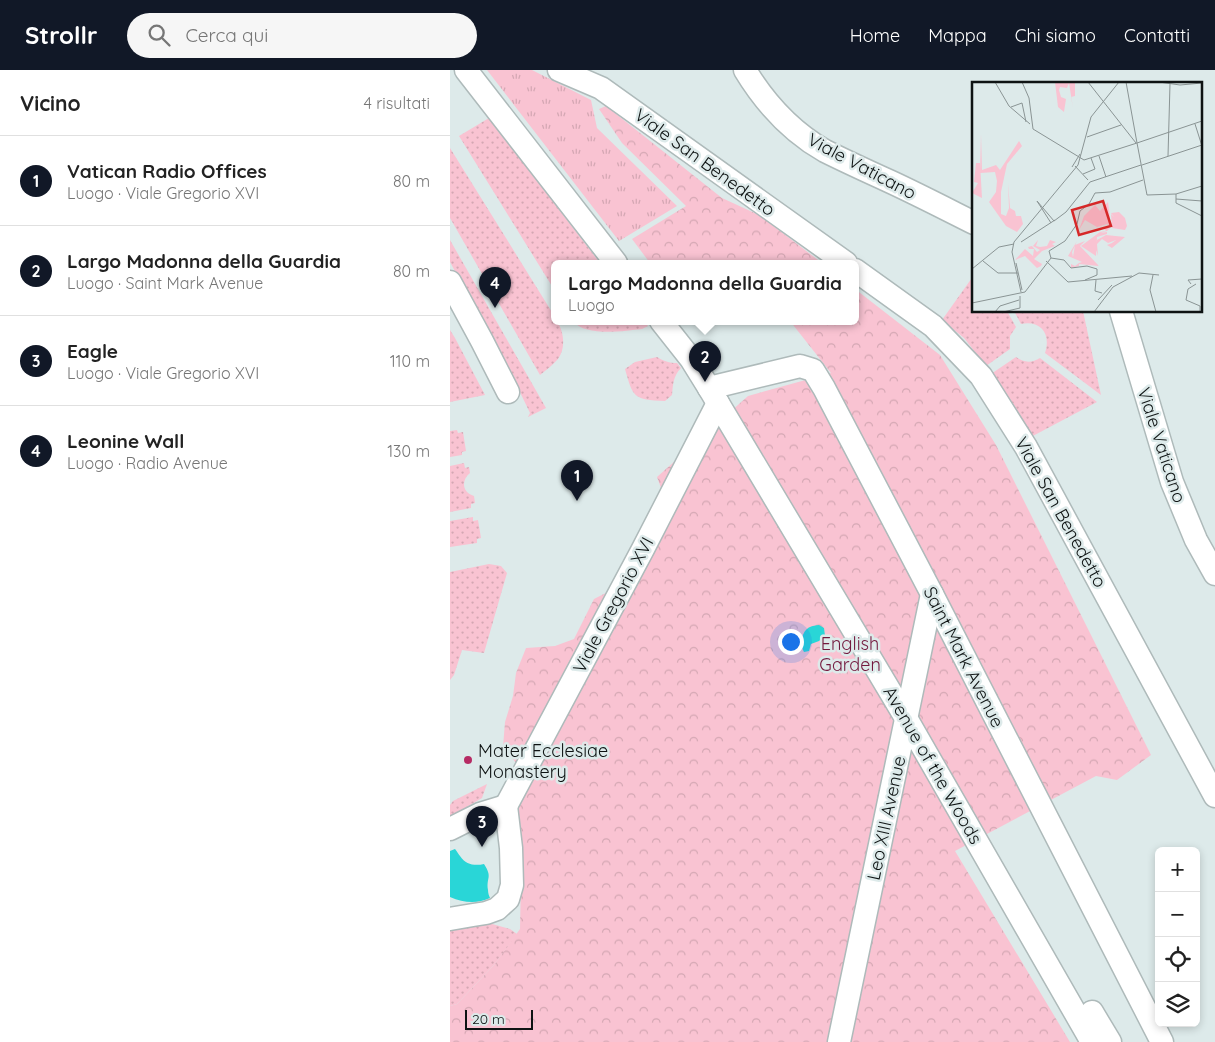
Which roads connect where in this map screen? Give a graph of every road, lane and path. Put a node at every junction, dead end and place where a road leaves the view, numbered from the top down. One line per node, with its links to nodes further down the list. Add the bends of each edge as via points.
1 (466, 70): 5 (street)
2 (559, 70): 6 (street, Viale San Benedetto, via 601,88)
3 (745, 70): 4 (street, Viale Vaticano, via 771,106 811,142)
4 (972, 222)
5 (614, 260)
6 (842, 260)
7 (859, 273): 16 (street, Viale San Benedetto, via 933,326 981,376 1026,447)
8 (450, 282): 11 (street)
9 (1121, 312): 13 (street, Viale Vaticano, via 1172,482 1196,540)
10 (664, 325): 12 (street, Avenue of the Woods)
11 (508, 392)
12 (713, 396): 14 (street, Saint Mark Avenue, via 800,366 813,370); 15 (street, Avenue of the Woods); 17 (street, Viale Gregorio XVI, via 647,541)
13 (1215, 574)
14 (932, 594): 15 (street, Leo XIII Avenue); 24 (street, Saint Mark Avenue)
15 (906, 718): 21 (street, Leo XIII Avenue); 22 (street, Avenue of the Woods)
16 (1215, 796)
17 (506, 806): 18 (street); 20 (street, via 512,885 508,899 497,910)
18 (450, 829)
19 (995, 841): 23 (street)
20 (450, 920)
21 (839, 1042)
22 (1092, 1042)
23 (1110, 1042)
24 (1162, 1042)

